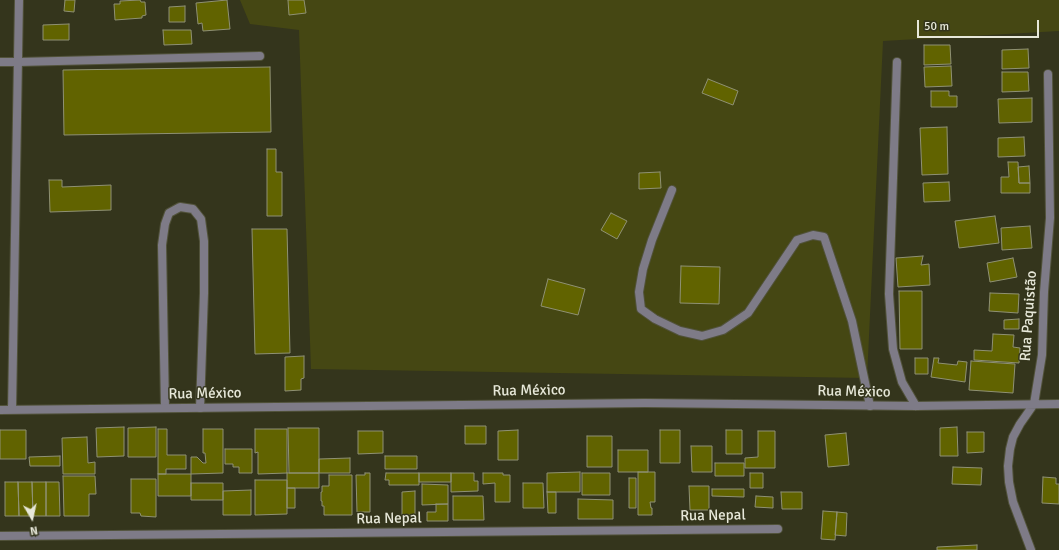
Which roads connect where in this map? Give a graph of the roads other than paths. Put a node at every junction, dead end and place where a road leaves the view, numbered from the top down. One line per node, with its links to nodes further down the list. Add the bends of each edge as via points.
1 (19, 0): 4 (street)
2 (260, 56): 4 (street)
3 (0, 62): 4 (street)
4 (18, 62): 15 (street)
5 (897, 62): 11 (street, via 889,294 894,355 902,382)
6 (1048, 74): 8 (street, Rua Paquistão, via 1050,218 1042,355)
7 (672, 190): 10 (street, via 643,269 639,292 641,309 680,331 702,336 722,330 748,313 797,240 813,235 824,237 852,321)
8 (1034, 404): 9 (street, Rua México); 11 (street, Rua México); 18 (street, Rua Paquistão, via 1013,437 1008,466 1013,502)
9 (1059, 404)
10 (870, 406): 11 (street, Rua México); 13 (street, Rua México, via 646,403)
11 (916, 406)
12 (166, 408): 13 (street, Rua México); 13 (street, via 162,245 169,213 180,207 193,209 201,219 204,241); 15 (street, Rua México)
13 (200, 408)
14 (0, 410): 15 (street, Rua México)
15 (12, 410)
16 (778, 529): 17 (street, Rua Nepal)
17 (0, 536)
18 (1031, 550)

